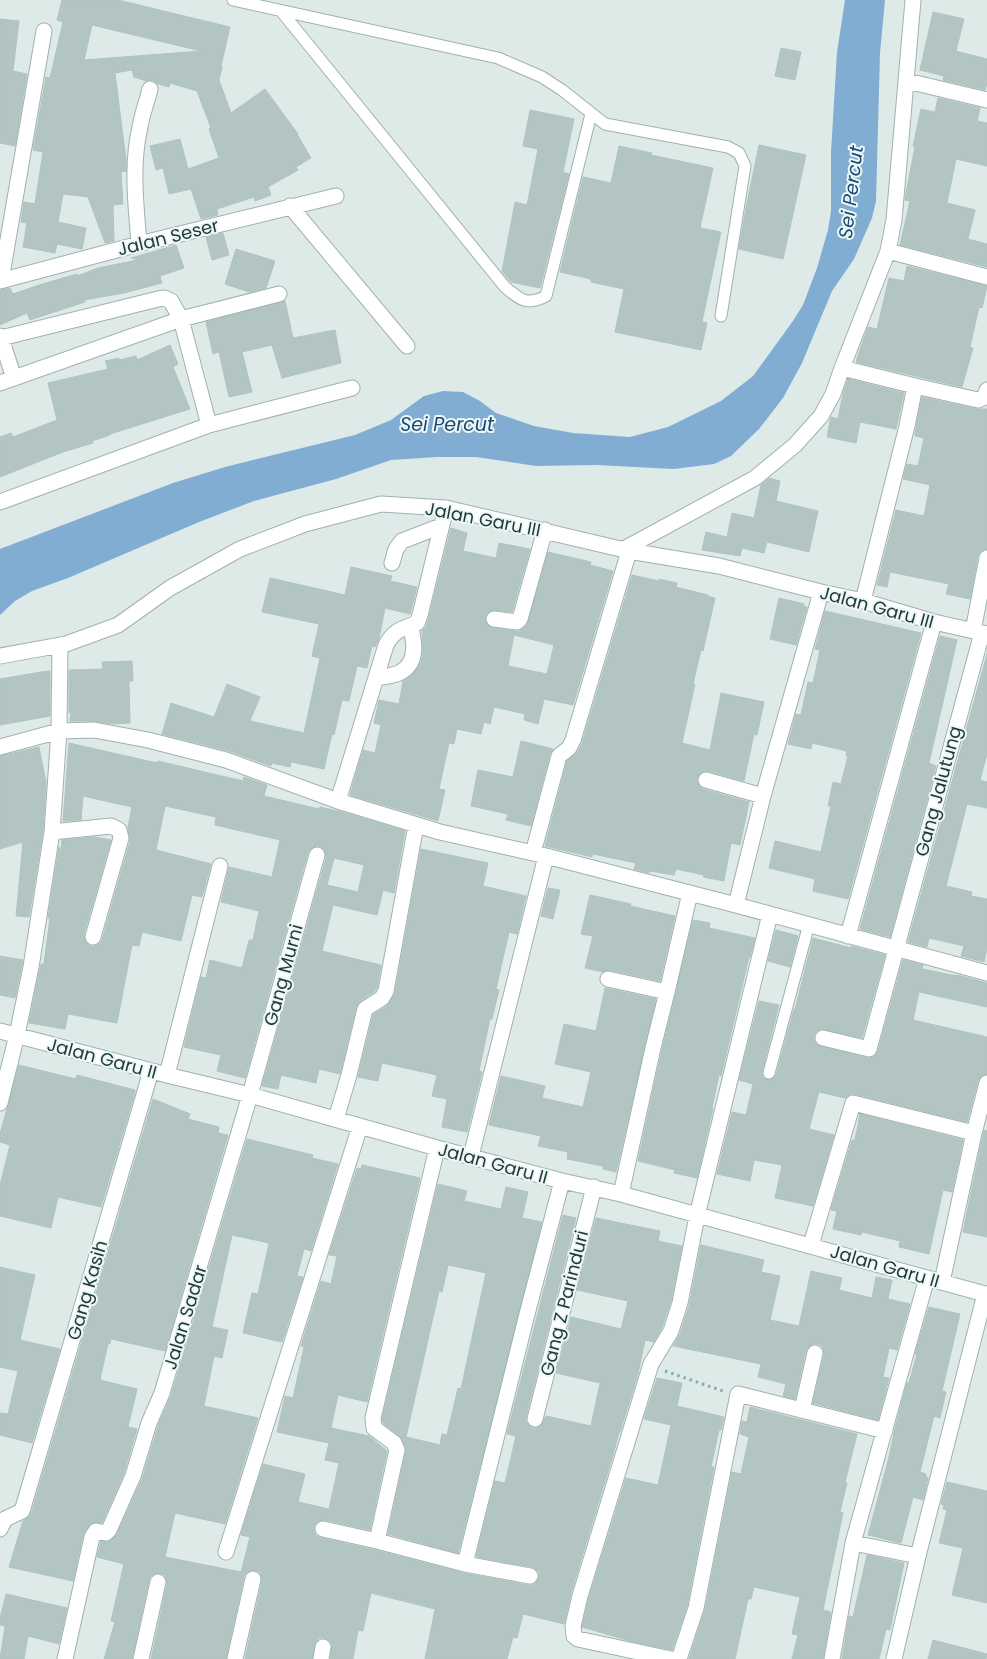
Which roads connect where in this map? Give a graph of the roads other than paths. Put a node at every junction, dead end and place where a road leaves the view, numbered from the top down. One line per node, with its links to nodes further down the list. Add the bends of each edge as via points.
1 (233, 0): 3 (lane)
2 (913, 0): 5 (street)
3 (281, 11): 8 (lane, via 498,58 542,77); 8 (lane, via 504,287 520,299 535,301 546,296)
4 (44, 31): 14 (street)
5 (907, 81): 7 (street); 12 (street, via 894,220)
6 (150, 90): 11 (street, via 139,128 136,158 134,190)
7 (987, 100)
8 (592, 114): 16 (lane, via 605,124 728,147 738,153 745,166)
9 (336, 196): 10 (street, Jalan Seser)
10 (290, 206): 11 (street, Jalan Seser); 19 (street)
11 (138, 244): 14 (street, Jalan Seser)
12 (888, 251): 13 (street); 20 (street)
13 (987, 277)
14 (0, 280)
15 (279, 294): 17 (street)
16 (721, 316)
17 (181, 319): 18 (street, via 170,301 164,298); 21 (street); 25 (street)
18 (0, 337): 21 (street)
19 (407, 346)
20 (842, 368): 22 (street); 30 (street, via 834,394 821,416 795,445 755,478)
21 (7, 381)
22 (915, 386): 24 (street, via 978,400 985,397); 34 (street, via 908,426)
23 (352, 388): 25 (street)
24 (987, 390)
25 (209, 425): 26 (street)
26 (0, 502)
27 (446, 508): 28 (street); 29 (street, Jalan Garu III); 39 (street, Jalan Garu III, via 381,504 305,524 240,549 170,588 118,625)
28 (441, 526): 32 (street, via 402,541); 37 (street, via 420,615 417,623)
29 (545, 530): 30 (street, Jalan Garu III); 35 (street, via 520,619 513,623)
30 (627, 550): 33 (street, Jalan Garu III, via 719,566); 50 (street, via 573,740 559,756)
31 (987, 558): 38 (street, Gang Jalutung)
32 (392, 563)
33 (821, 592): 34 (street, Jalan Garu III); 45 (street)
34 (863, 601): 36 (street, Jalan Garu III)
35 (494, 619)
36 (934, 622): 38 (street, Jalan Garu III); 56 (street)
37 (410, 626): 41 (street, via 391,635); 41 (street, via 414,639 410,666 399,673)
38 (981, 632): 58 (street, Gang Jalutung)
39 (60, 646): 40 (street, Jalan Garu III); 42 (street)
40 (0, 656)
41 (376, 678): 46 (street)
42 (59, 731): 43 (street); 46 (street, via 94,730 148,740 226,760); 48 (street)
43 (0, 747)
44 (706, 780): 45 (street)
45 (763, 796): 53 (street)
46 (338, 801): 47 (street)
47 (416, 825): 50 (street); 71 (street, via 386,991 382,998 364,1009)
48 (52, 832): 57 (street, via 111,826 119,830 121,838); 63 (street)
49 (316, 855): 69 (street, Gang Murni)
50 (539, 855): 52 (street); 75 (street)
51 (220, 866): 67 (street)
52 (690, 893): 53 (street); 61 (street)
53 (736, 905): 54 (street)
54 (770, 914): 55 (street); 79 (street)
55 (809, 924): 56 (street); 66 (lane)
56 (848, 936): 58 (street)
57 (93, 938)
58 (895, 949): 59 (street); 64 (street, Gang Jalutung, via 869,1048)
59 (987, 973)
60 (608, 980): 61 (street)
61 (667, 992): 78 (street)
62 (0, 1031): 63 (street, Jalan Garu II)
63 (17, 1035): 65 (street, Jalan Garu II); 70 (street)
64 (823, 1038)
65 (151, 1071): 67 (street, Jalan Garu II); 88 (street, Gang Kasih, via 22,1512 6,1519)
66 (768, 1073)
67 (167, 1075): 69 (street, Jalan Garu II)
68 (987, 1083): 73 (street)
69 (250, 1095): 71 (street, Jalan Garu II); 98 (street, Jalan Sadar, via 162,1393 109,1530 106,1534 96,1531 91,1541)
70 (0, 1103)
71 (336, 1119): 72 (street, Jalan Garu II)
72 (360, 1126): 74 (street, Jalan Garu II); 92 (street)
73 (974, 1133): 80 (street, via 853,1103); 82 (street)
74 (437, 1148): 75 (street, Jalan Garu II); 90 (street, via 373,1418 374,1428 394,1443 397,1450)
75 (471, 1156): 76 (street, Jalan Garu II)
76 (562, 1181): 77 (street, Jalan Garu II); 94 (street)
77 (594, 1188): 78 (street, Jalan Garu II); 86 (street, Gang Z Parinduri)
78 (621, 1194): 79 (street, Jalan Garu II)
79 (698, 1216): 80 (street, Jalan Garu II); 101 (street, via 676,1318 651,1364 580,1596 573,1633 585,1641)
80 (811, 1245): 81 (street, Jalan Garu II)
81 (927, 1278): 82 (street, Jalan Garu II); 87 (street)
82 (942, 1282): 83 (street, Jalan Garu II)
83 (986, 1294): 93 (street)
84 (815, 1353): 85 (street)
85 (802, 1410): 87 (street); 102 (street, via 738,1394 696,1608)
86 (534, 1419)
87 (885, 1431): 91 (street)
88 (0, 1530)
89 (323, 1530): 90 (street)
90 (377, 1541): 94 (street)
91 (853, 1542): 93 (street); 103 (street)
92 (226, 1552)
93 (918, 1556): 104 (street)
94 (466, 1564): 95 (street)
95 (530, 1576)
96 (253, 1579): 100 (street)
97 (158, 1582): 99 (street)
98 (65, 1659)
99 (141, 1659)
100 (235, 1659)
101 (671, 1659)
102 (679, 1659)
103 (832, 1659)
104 (894, 1659)

